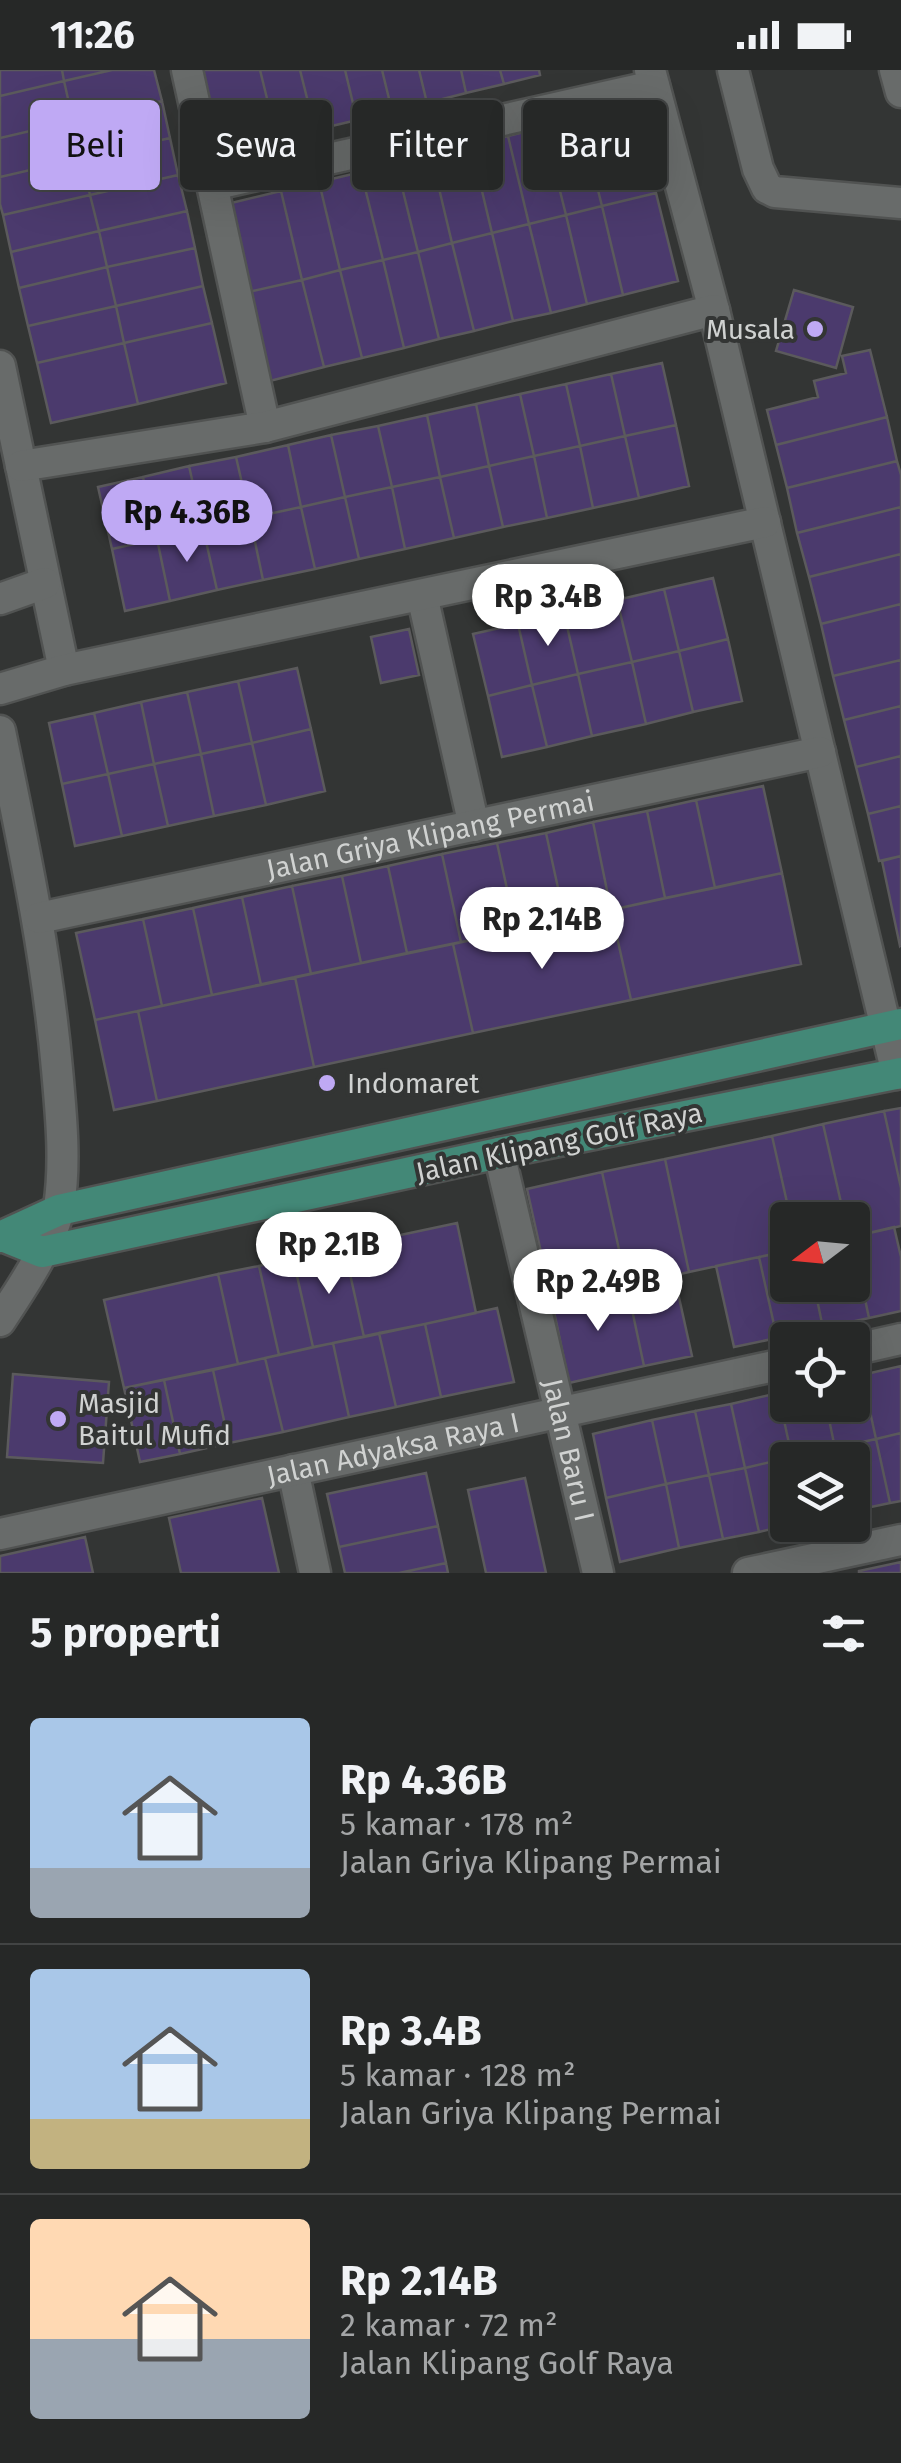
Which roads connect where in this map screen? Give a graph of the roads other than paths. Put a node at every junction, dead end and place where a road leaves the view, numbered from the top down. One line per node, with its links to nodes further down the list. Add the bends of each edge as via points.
1 (187, 70): 6 (street)
2 (734, 70): 9 (street, via 768,188)
3 (896, 70): 5 (street)
4 (652, 78): 7 (street); 10 (street)
5 (901, 92)
6 (194, 100)
7 (332, 156)
8 (213, 190): 12 (street)
9 (901, 203)
10 (714, 310): 12 (street); 14 (street)
11 (0, 366): 13 (street)
12 (265, 427): 13 (street)
13 (20, 466): 15 (street)
14 (765, 522): 16 (street); 21 (street)
15 (45, 583): 17 (street); 18 (street)
16 (422, 595): 18 (street); 22 (street)
17 (0, 599)
18 (64, 670): 19 (street)
19 (0, 688)
20 (0, 731): 23 (street)
21 (820, 752): 22 (street, Jalan Griya Klipang Permai); 24 (street)
22 (474, 826): 23 (street, Jalan Griya Klipang Permai)
23 (38, 918): 29 (street, via 63,1147)
24 (894, 1026): 25 (street); 26 (main road, Jalan Klipang Golf Raya)
25 (899, 1073): 27 (main road, Jalan Klipang Golf Raya)
26 (638, 1082): 27 (main road); 29 (main road, Jalan Klipang Golf Raya)
27 (648, 1124): 28 (main road, Jalan Klipang Golf Raya)
28 (500, 1153): 31 (main road, Jalan Klipang Golf Raya); 36 (street, Jalan Baru I)
29 (59, 1210): 30 (main road, Jalan Klipang Golf Raya); 31 (street)
30 (1, 1237): 31 (main road)
31 (42, 1252): 32 (street)
32 (0, 1322)
33 (901, 1339): 34 (street)
34 (870, 1346)
35 (770, 1367): 36 (street, Jalan Adyaksa Raya I)
36 (559, 1412): 37 (street, Jalan Adyaksa Raya I); 41 (street, Jalan Baru I)
37 (293, 1470): 38 (street, Jalan Adyaksa Raya I); 40 (street)
38 (0, 1534)
39 (901, 1540): 42 (street)
40 (315, 1573)
41 (598, 1573)
42 (748, 1573)

